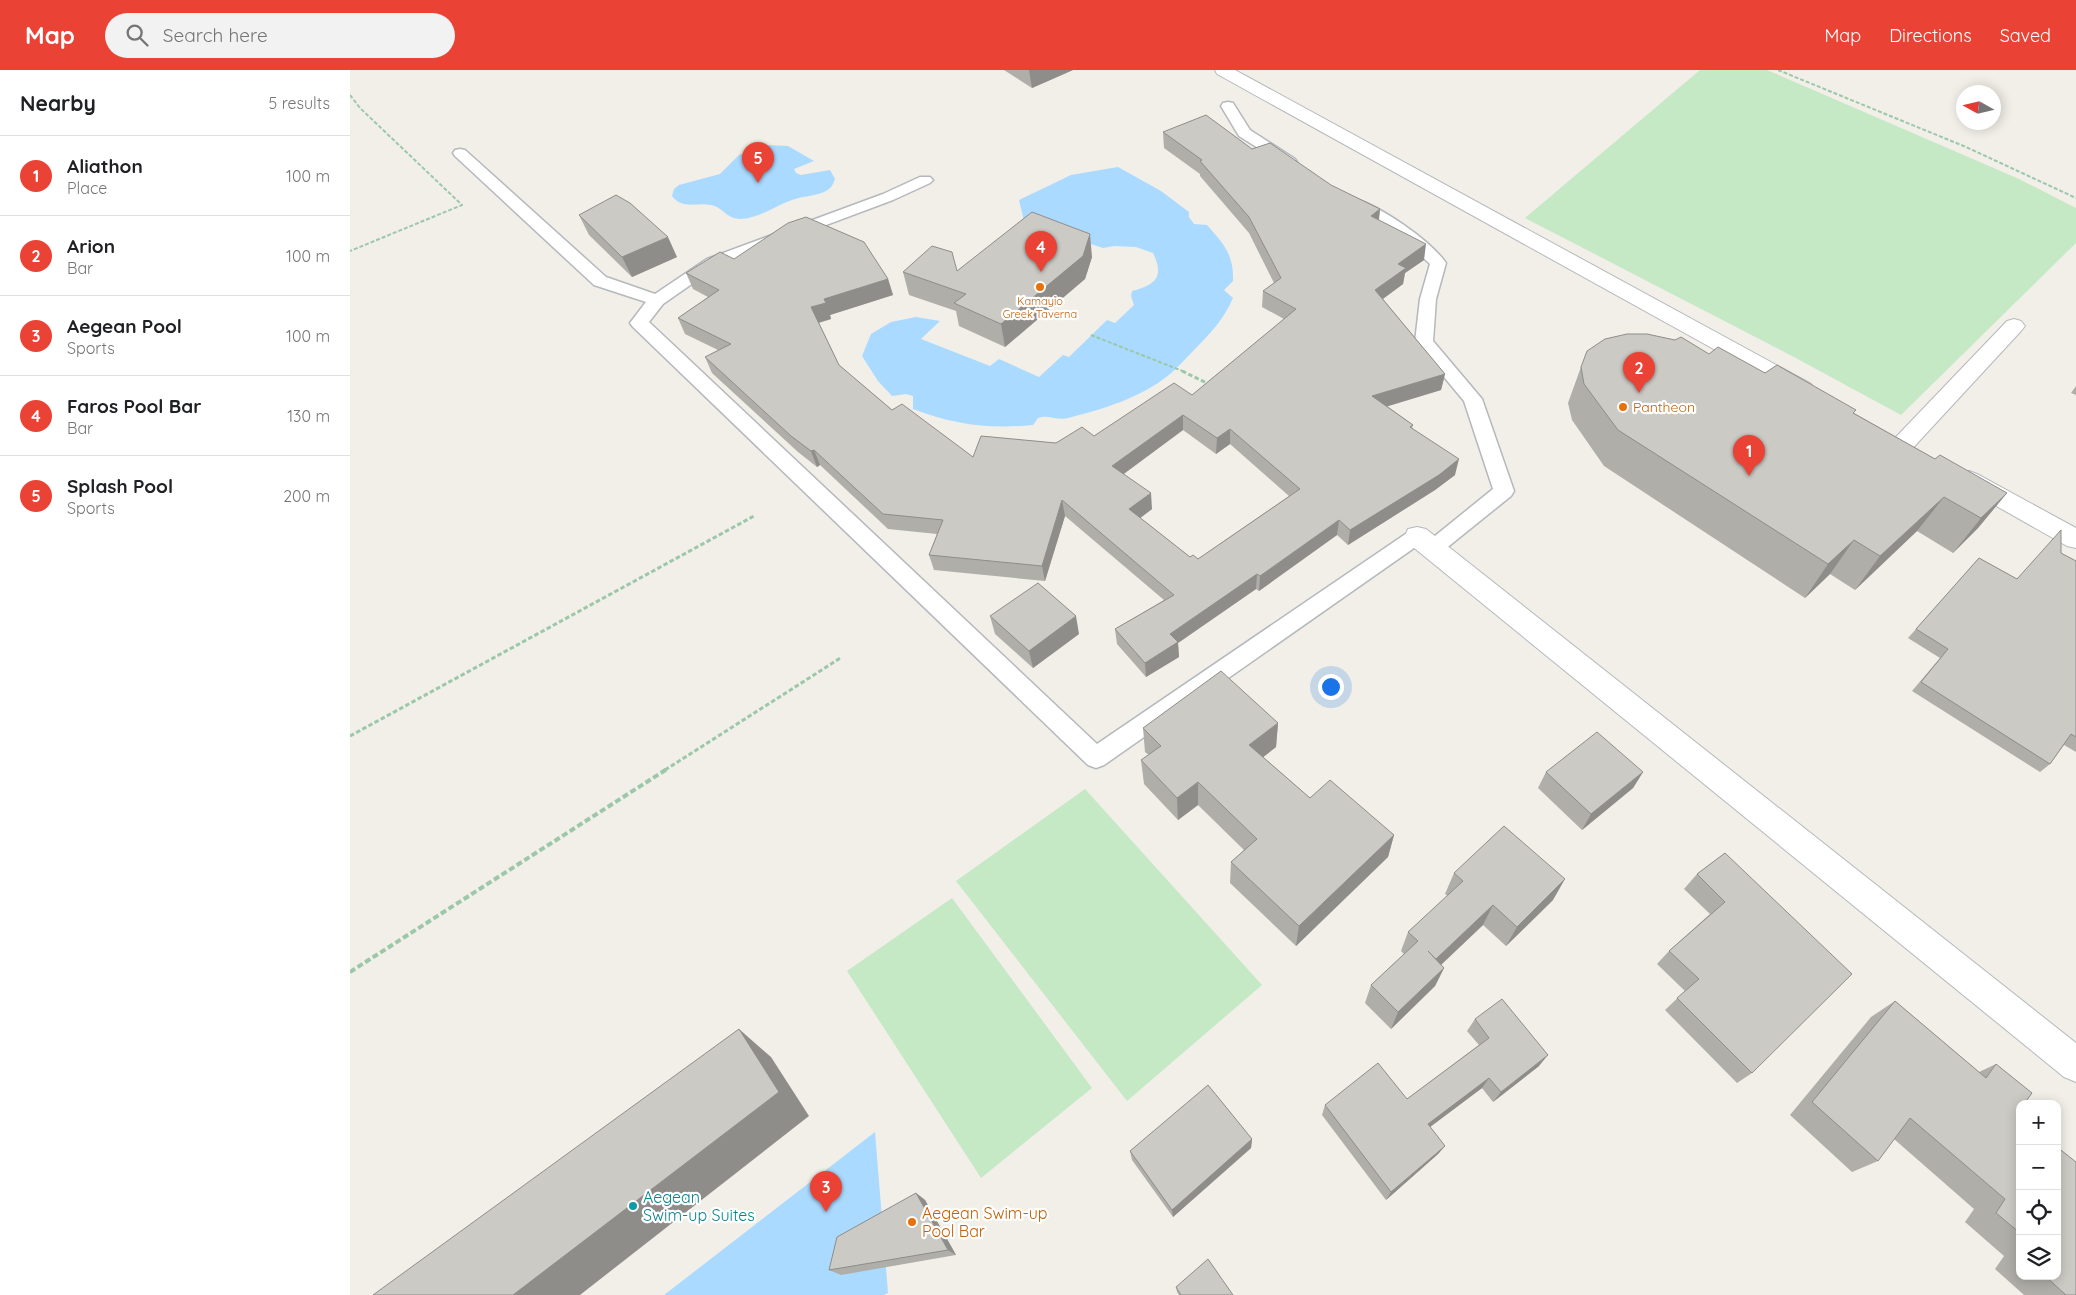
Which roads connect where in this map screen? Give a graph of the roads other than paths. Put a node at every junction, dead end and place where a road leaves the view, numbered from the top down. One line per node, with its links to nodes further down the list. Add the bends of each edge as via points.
1 (1223, 70): 9 (street)
2 (1228, 106): 4 (lane, via 1244,133)
3 (460, 153): 7 (lane, via 600,281)
4 (1302, 170)
5 (925, 180): 7 (lane, via 888,197 713,262)
6 (1338, 195): 13 (lane, via 1396,226 1423,246 1438,263 1428,299 1424,342 1473,399 1504,491)
7 (657, 300): 13 (lane, via 639,323 1096,758)
8 (2014, 326): 10 (street)
9 (1824, 400)
10 (1903, 444)
11 (1955, 472): 12 (street)
12 (2076, 539)
13 (1424, 542): 14 (street)
14 (2076, 1065)

